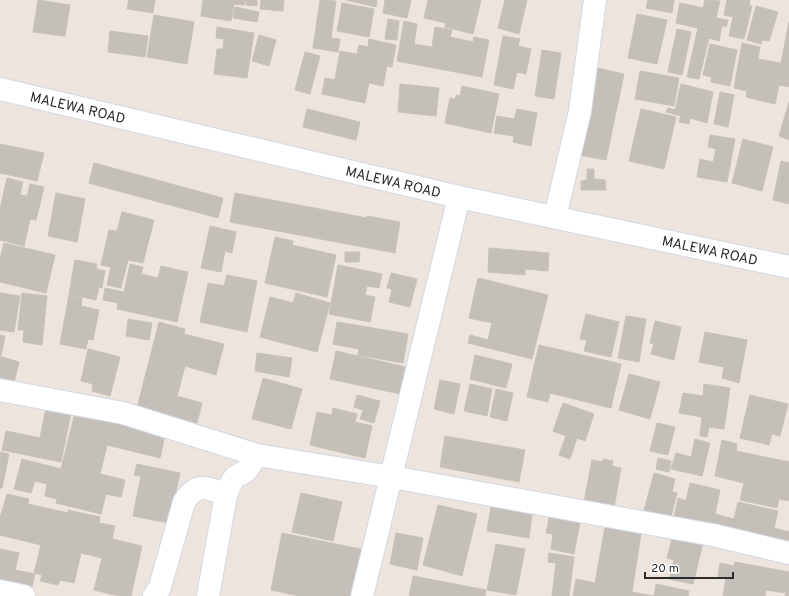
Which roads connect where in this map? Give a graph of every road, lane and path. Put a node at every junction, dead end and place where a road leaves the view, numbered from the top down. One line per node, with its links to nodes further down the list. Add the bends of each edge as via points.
1 (595, 0): 4 (street, via 580,111)
2 (0, 89): 3 (street, MALEWA ROAD)
3 (459, 197): 4 (street, MALEWA ROAD); 8 (street)
4 (555, 217): 5 (street, MALEWA ROAD)
5 (789, 267)
6 (0, 390): 7 (street, via 123,413)
7 (257, 455): 8 (street); 9 (street, via 246,472 235,477)
8 (392, 477): 10 (street, via 713,535); 15 (street)
9 (226, 495): 13 (street, via 204,486 188,495 160,587); 14 (street)
10 (789, 553)
11 (0, 592): 12 (street)
12 (24, 596)
13 (154, 596)
14 (208, 596)
15 (362, 596)

